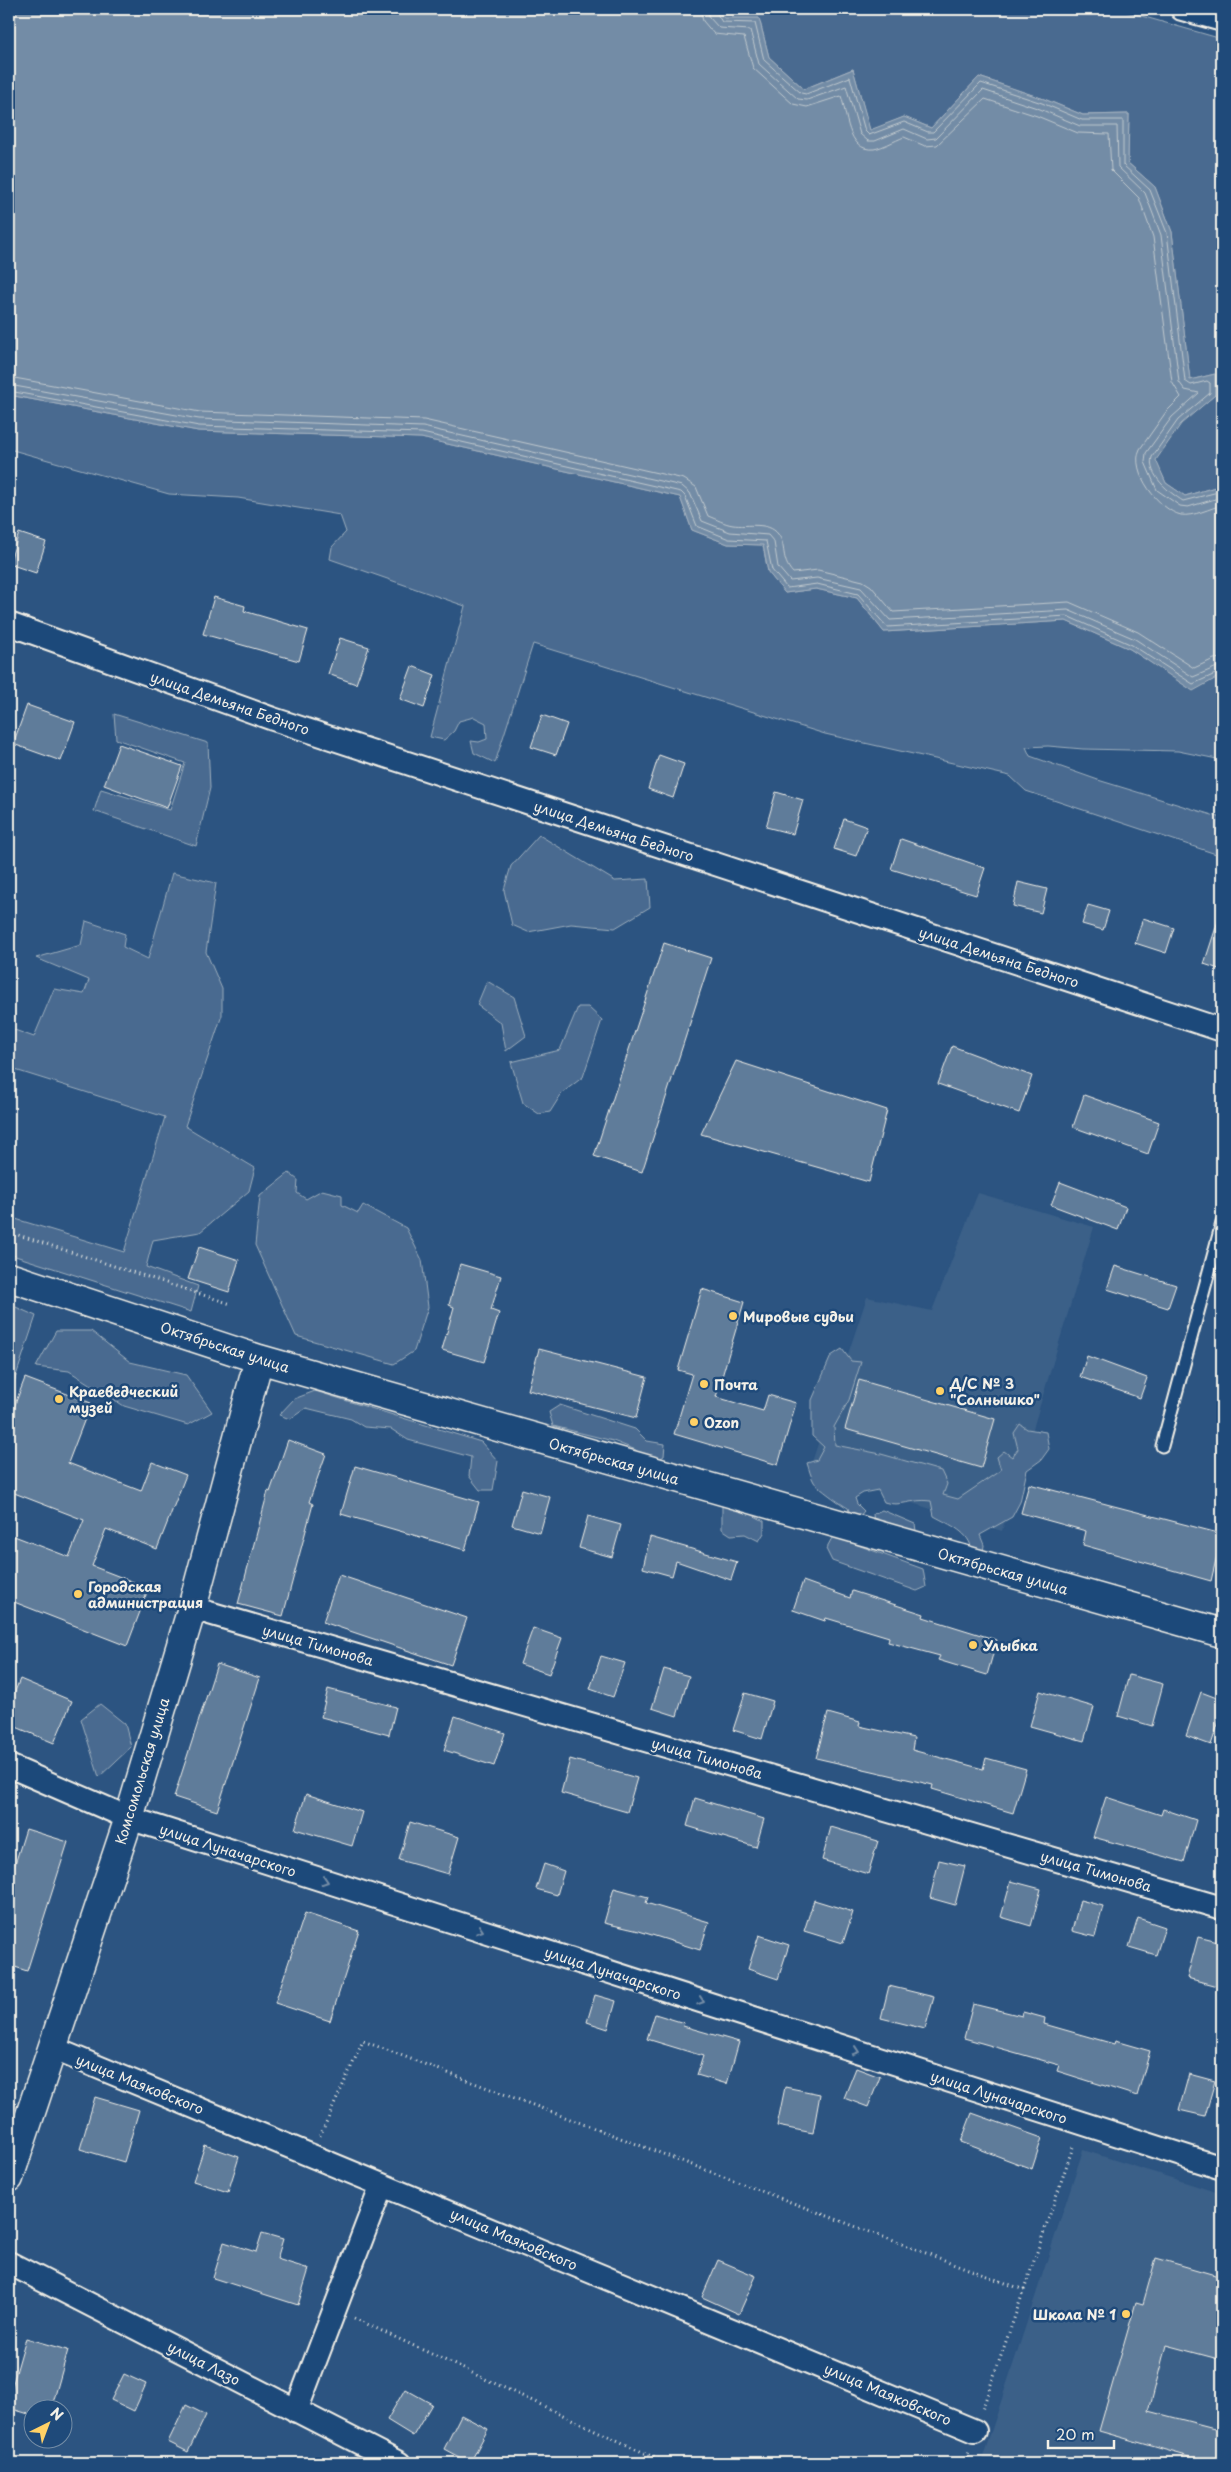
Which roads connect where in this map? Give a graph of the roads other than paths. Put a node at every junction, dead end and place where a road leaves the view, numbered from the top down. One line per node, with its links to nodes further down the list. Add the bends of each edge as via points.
1 (1182, 9): 2 (street)
2 (1222, 20)
3 (9, 624): 4 (street, улица Демьяна Бедного, via 273,719)
4 (1222, 1030)
5 (1222, 1223): 8 (lane)
6 (9, 1278): 7 (street, Октябрьская улица)
7 (260, 1359): 9 (street, Комсомольская улица); 10 (street, Октябрьская улица)
8 (1162, 1446)
9 (192, 1608): 12 (street, Комсомольская улица); 13 (street, улица Тимонова)
10 (1222, 1633)
11 (9, 1766): 12 (street, улица Луначарского)
12 (129, 1818): 14 (street, Комсомольская улица); 15 (street, улица Луначарского, one-way to 15)
13 (1222, 1908)
14 (52, 2048): 16 (street, Комсомольская улица); 17 (street, улица Маяковского)
15 (1222, 2168)
16 (9, 2178)
17 (382, 2184): 19 (street); 20 (street, улица Маяковского)
18 (9, 2263): 19 (street, улица Лазо)
19 (296, 2411): 21 (street, улица Лазо)
20 (975, 2431)
21 (399, 2463)

